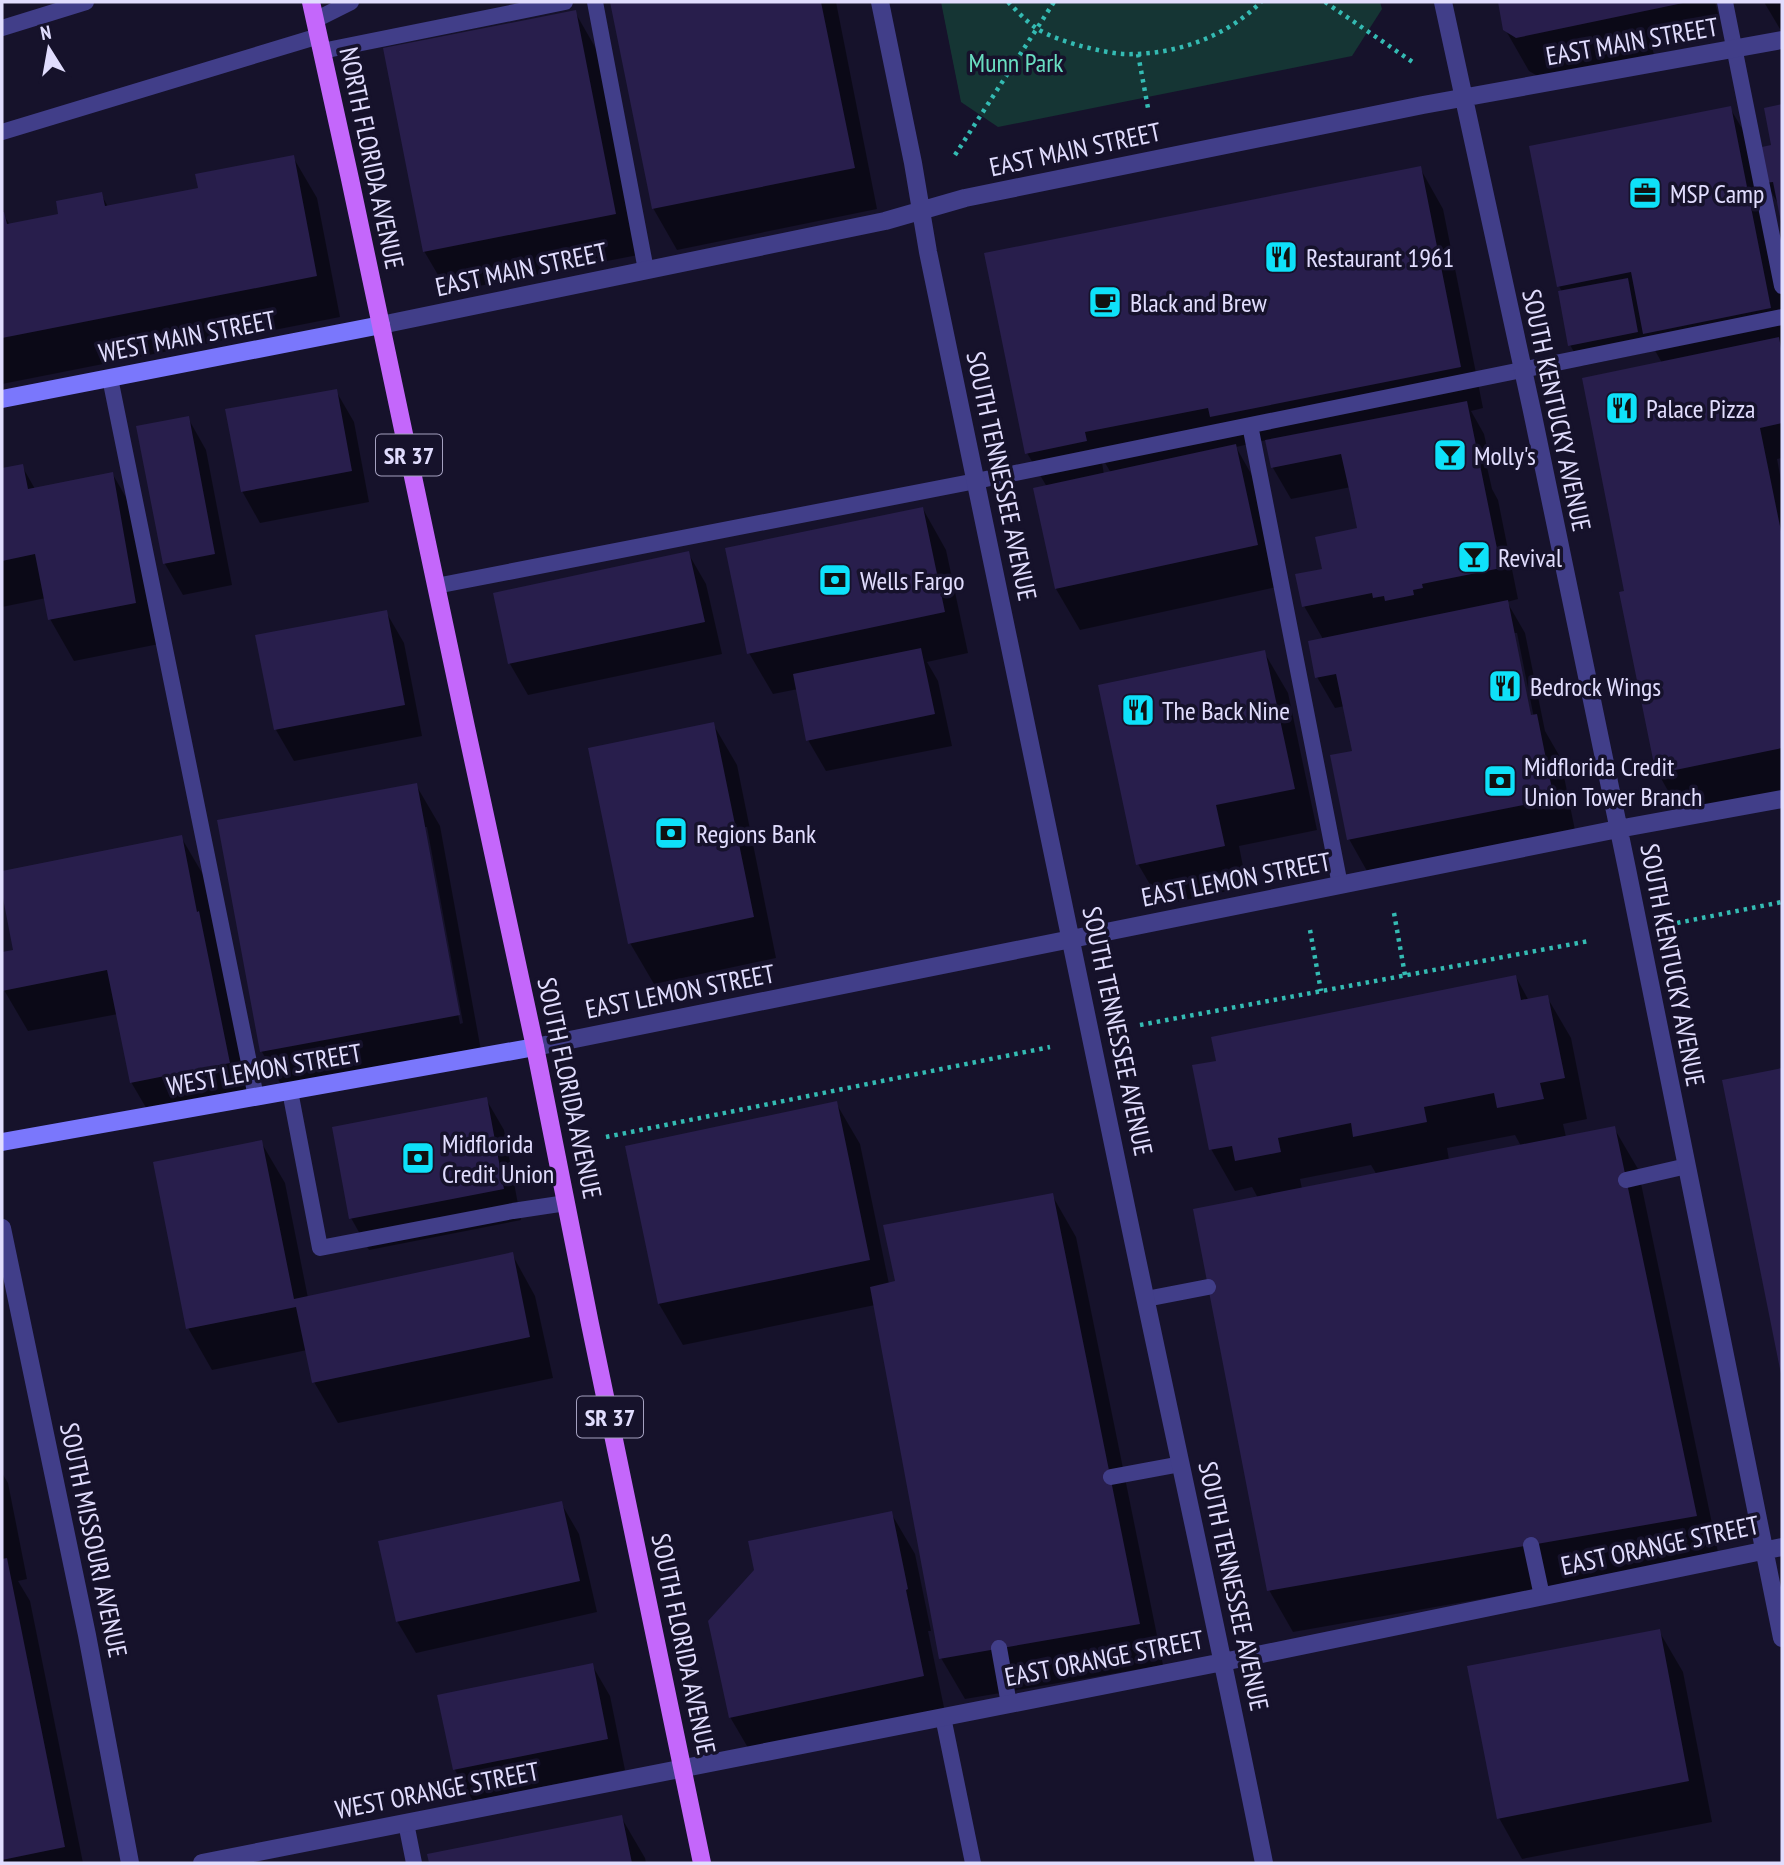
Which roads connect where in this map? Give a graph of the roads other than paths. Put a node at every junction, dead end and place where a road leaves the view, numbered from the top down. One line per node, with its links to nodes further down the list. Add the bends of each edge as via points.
1 (86, 2): 9 (lane)
2 (351, 2): 8 (lane)
3 (565, 2): 8 (lane)
4 (595, 2): 15 (lane)
5 (880, 2): 14 (street, SOUTH TENNESSEE AVENUE)
6 (1443, 2): 12 (street, SOUTH KENTUCKY AVENUE)
7 (1725, 2): 11 (lane)
8 (316, 27): 13 (lane); 18 (main road, NORTH FLORIDA AVENUE)
9 (2, 28)
10 (1782, 40): 11 (street, EAST MAIN STREET)
11 (1735, 49): 12 (street, EAST MAIN STREET); 16 (lane)
12 (1465, 98): 14 (street, EAST MAIN STREET); 19 (street, SOUTH KENTUCKY AVENUE)
13 (2, 132)
14 (920, 210): 15 (street, EAST MAIN STREET); 23 (street, SOUTH TENNESSEE AVENUE)
15 (646, 270): 18 (street, EAST MAIN STREET)
16 (1782, 286)
17 (1782, 317): 19 (lane)
18 (381, 325): 20 (main road, WEST MAIN STREET); 24 (main road, SOUTH FLORIDA AVENUE / SR 37)
19 (1522, 370): 22 (lane); 26 (street, SOUTH KENTUCKY AVENUE)
20 (110, 378): 21 (main road, WEST MAIN STREET); 31 (lane)
21 (2, 399)
22 (1250, 425): 23 (lane); 27 (lane)
23 (976, 481): 24 (lane); 28 (street, SOUTH TENNESSEE AVENUE)
24 (436, 586): 29 (main road, SOUTH FLORIDA AVENUE / SR 37)
25 (1782, 799): 26 (street, EAST LEMON STREET)
26 (1618, 829): 27 (street, EAST LEMON STREET); 33 (street, SOUTH KENTUCKY AVENUE)
27 (1340, 885): 28 (street, EAST LEMON STREET)
28 (1072, 939): 29 (street, EAST LEMON STREET); 38 (street, SOUTH TENNESSEE AVENUE)
29 (536, 1047): 30 (main road, WEST LEMON STREET); 35 (main road, SOUTH FLORIDA AVENUE / SR 37)
30 (290, 1091): 31 (main road, WEST LEMON STREET); 35 (lane, via 320,1248)
31 (256, 1097): 32 (main road, WEST LEMON STREET)
32 (2, 1142)
33 (1686, 1166): 34 (lane); 43 (street, SOUTH KENTUCKY AVENUE)
34 (1626, 1180)
35 (566, 1203): 50 (main road, SOUTH FLORIDA AVENUE / SR 37)
36 (2, 1228): 52 (street, SOUTH MISSOURI AVENUE)
37 (1209, 1287): 38 (lane)
38 (1146, 1299): 39 (street, SOUTH TENNESSEE AVENUE)
39 (1181, 1464): 40 (lane); 47 (street, SOUTH TENNESSEE AVENUE)
40 (1111, 1477)
41 (1531, 1545): 44 (lane)
42 (1782, 1547): 43 (street, EAST ORANGE STREET)
43 (1764, 1550): 44 (street, EAST ORANGE STREET); 45 (street, SOUTH KENTUCKY AVENUE)
44 (1542, 1596): 47 (street, EAST ORANGE STREET)
45 (1782, 1638)
46 (999, 1648): 48 (lane)
47 (1223, 1662): 48 (street, EAST ORANGE STREET); 57 (street, SOUTH TENNESSEE AVENUE)
48 (1009, 1704): 49 (street, EAST ORANGE STREET)
49 (943, 1717): 50 (street, EAST ORANGE STREET); 56 (lane)
50 (683, 1768): 51 (street, WEST ORANGE STREET); 55 (main road, SOUTH FLORIDA AVENUE / SR 37)
51 (406, 1823): 53 (street, WEST ORANGE STREET); 54 (lane)
52 (130, 1863)
53 (202, 1863)
54 (414, 1863)
55 (702, 1863)
56 (973, 1863)
57 (1264, 1863)

